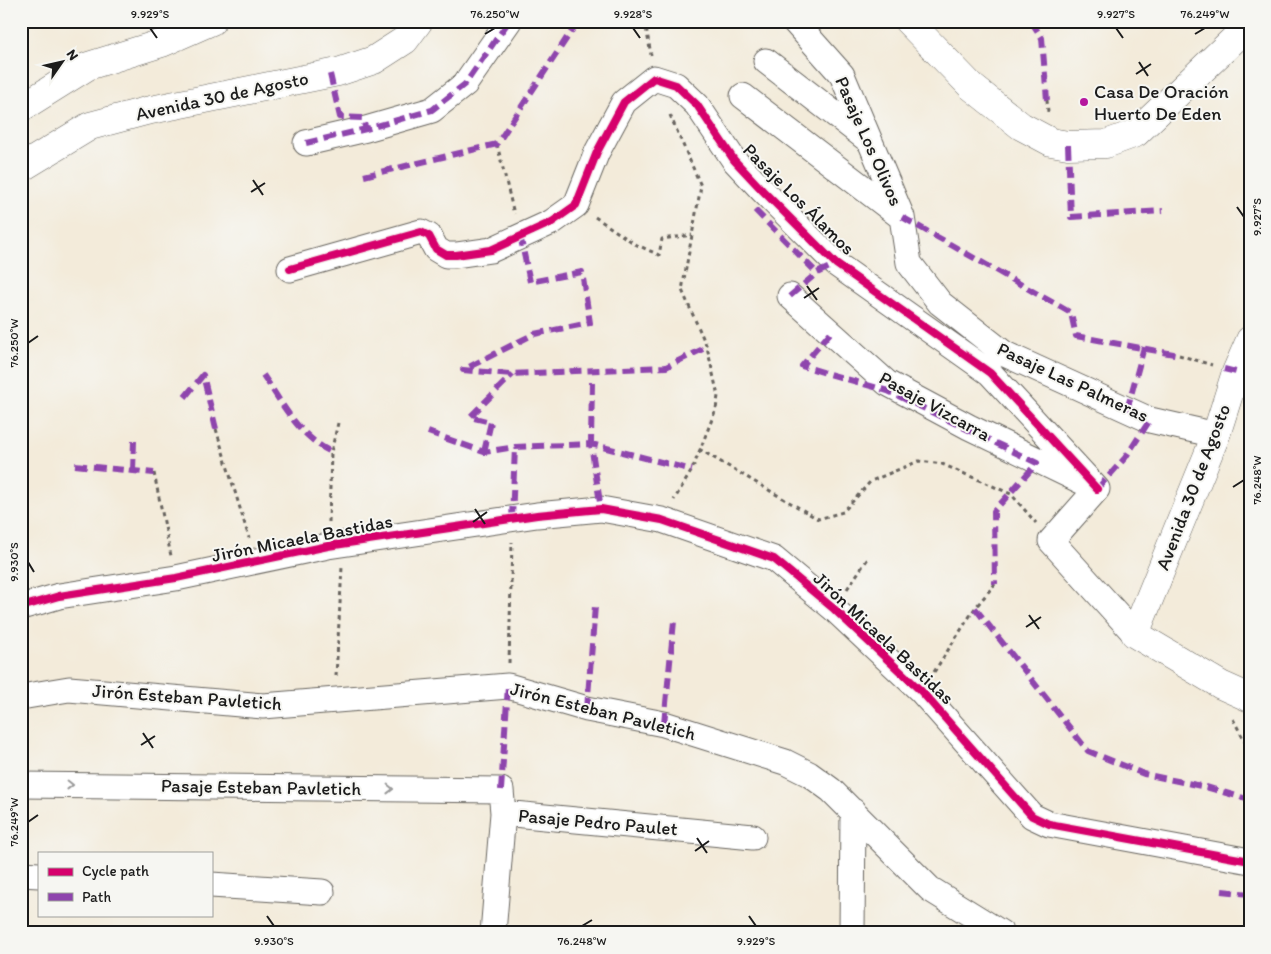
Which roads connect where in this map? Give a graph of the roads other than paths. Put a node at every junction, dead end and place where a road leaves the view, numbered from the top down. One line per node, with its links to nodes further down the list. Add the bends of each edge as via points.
1 (212, 21): 9 (street, via 162,43 88,66)
2 (420, 21): 12 (street, Avenida 30 de Agosto, via 405,40 374,60 338,72 146,111 90,126)
3 (509, 21): 11 (street, via 465,84 432,110)
4 (794, 21): 10 (street, Pasaje Los Olivos, via 842,75)
5 (908, 21): 6 (street, via 972,87 1021,126 1051,142 1068,145 1106,144 1136,133)
6 (1250, 24)
7 (766, 61): 10 (street)
8 (743, 96): 13 (street)
9 (21, 108)
10 (867, 139): 13 (street, Pasaje Los Olivos)
11 (306, 143)
12 (21, 168)
13 (902, 217): 17 (street, Pasaje Las Palmeras, via 909,263 940,303 1005,354 1150,420)
14 (290, 269): 18 (street, Pasaje Los Álamos, via 422,232 429,236 436,249 446,255 491,250 552,222 576,205 597,152 624,102 654,78 676,85 697,105 734,160 836,264 990,373)
15 (790, 296): 18 (street, Pasaje Vizcarra, via 887,384)
16 (1250, 340): 17 (street, Avenida 30 de Agosto)
17 (1216, 435): 20 (street, Avenida 30 de Agosto)
18 (1097, 489): 20 (street, via 1052,541)
19 (21, 607): 27 (street, Jirón Micaela Bastidas, via 59,596 176,578 336,545 512,519 601,509 662,520 774,559 834,609 921,691 1032,816 1049,824)
20 (1135, 634): 22 (street, via 1221,685)
21 (21, 697): 25 (street, Jirón Esteban Pavletich, via 69,689 264,706 508,686 587,709 664,724 784,762 809,774)
22 (1250, 698)
23 (21, 785): 24 (street, Pasaje Esteban Pavletich, one-way to 24)
24 (502, 801): 26 (street, Pasaje Pedro Paulet); 32 (street)
25 (853, 812): 33 (street); 34 (street, Jirón Esteban Pavletich, via 930,889)
26 (753, 837)
27 (1250, 861)
28 (21, 874): 29 (street)
29 (38, 875)
30 (212, 885): 31 (street)
31 (322, 892)
32 (493, 933)
33 (852, 933)
34 (1001, 933)

